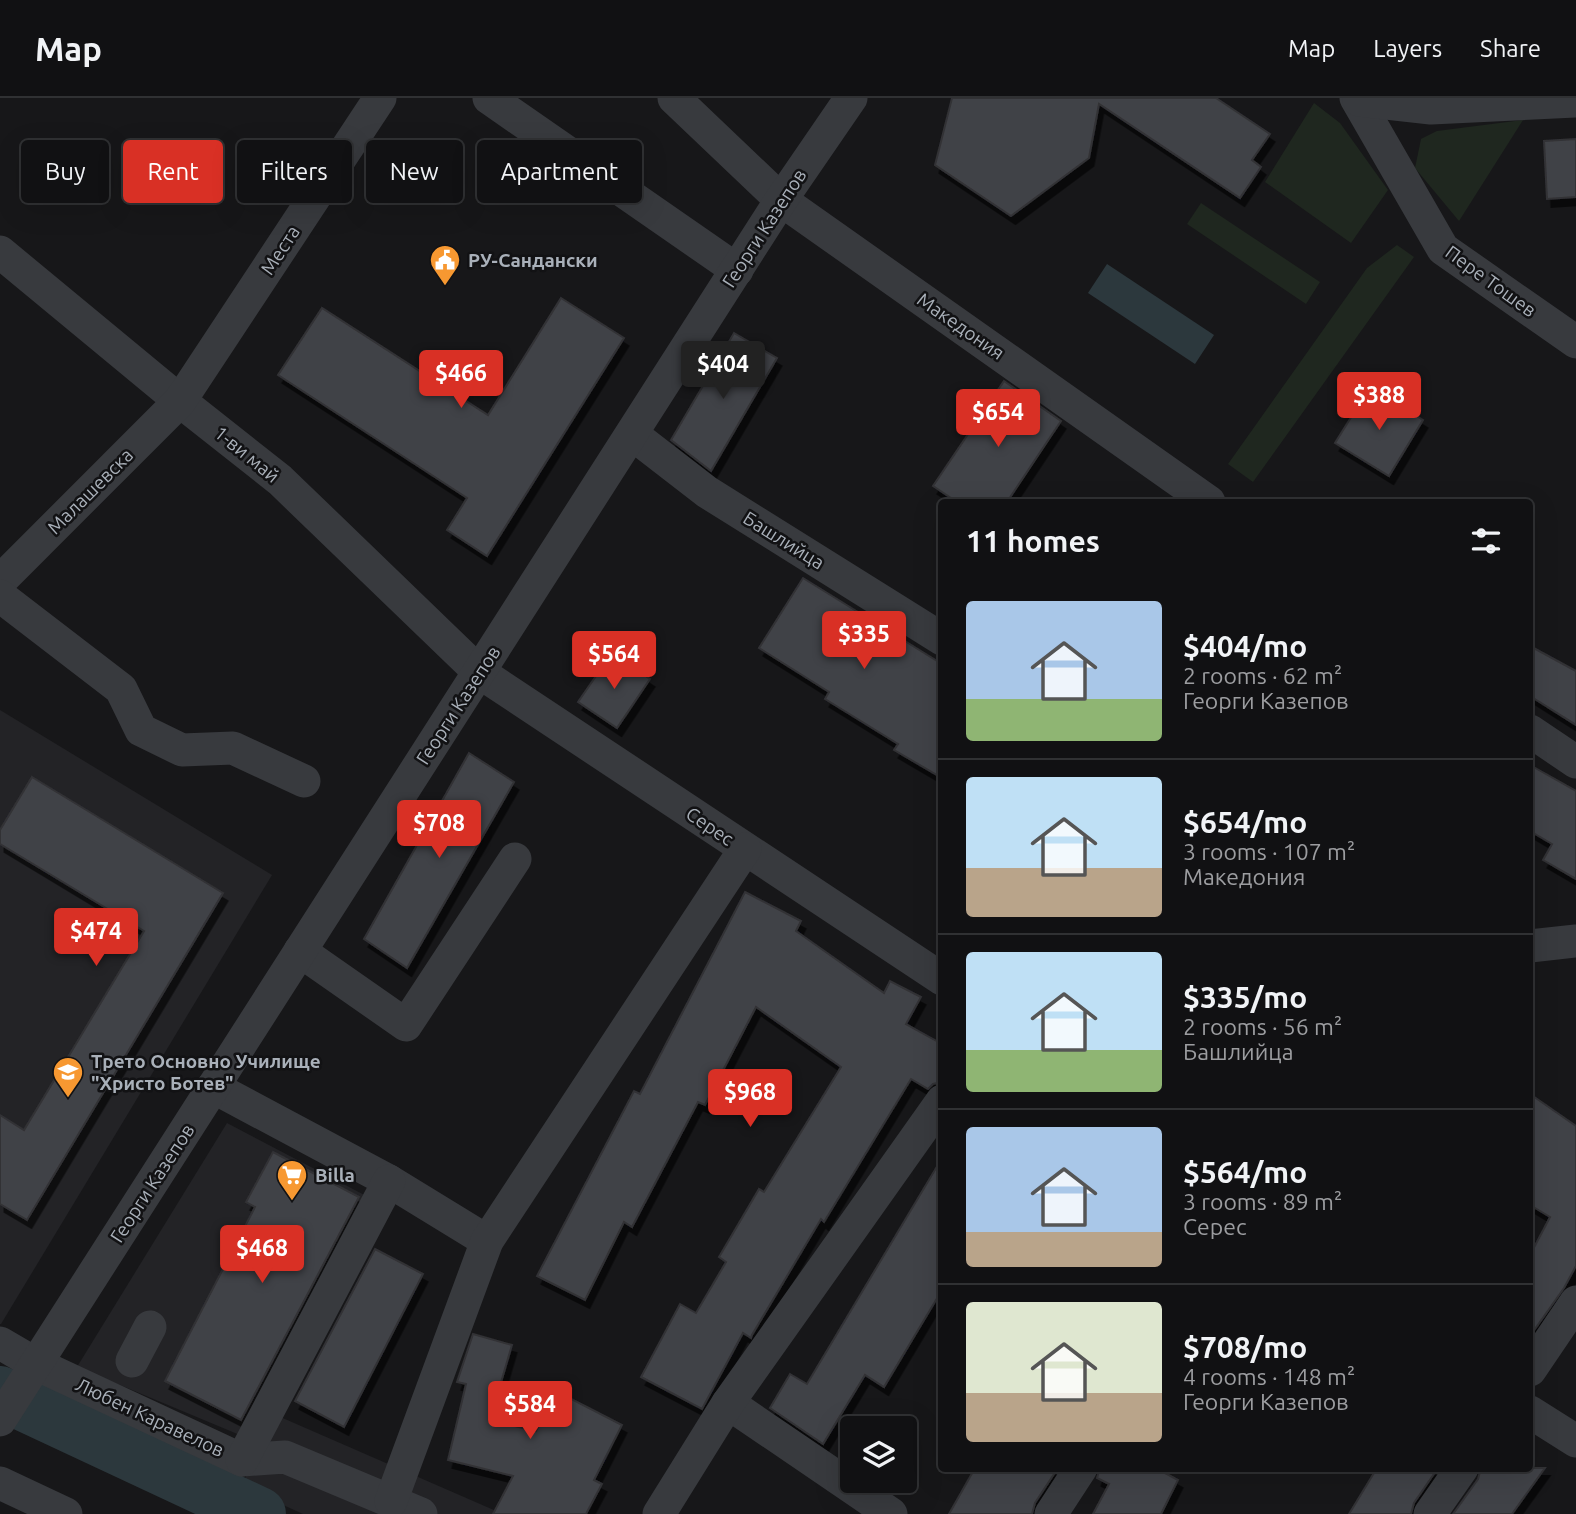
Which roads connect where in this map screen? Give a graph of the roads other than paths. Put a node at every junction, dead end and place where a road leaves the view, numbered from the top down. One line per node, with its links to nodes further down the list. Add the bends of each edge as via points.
1 (380, 98): 11 (street, Места)
2 (489, 98): 9 (street)
3 (674, 98): 7 (street, Македония)
4 (851, 98): 7 (street, Георги Казепов)
5 (1358, 99): 6 (street, via 1431,108); 10 (street, Пере Тошев, via 1443,249)
6 (1576, 102)
7 (781, 200): 9 (street, Георги Казепов); 13 (street, Македония)
8 (0, 252): 11 (street, 1-ви май)
9 (737, 270): 12 (street, Георги Казепов)
10 (1576, 342)
11 (180, 401): 14 (street, Малашевска); 17 (street, 1-ви май, via 280,480)
12 (632, 434): 16 (street, Башлийца, via 707,492); 17 (street, Георги Казепов)
13 (1205, 499)
14 (0, 581)
15 (0, 596): 20 (street, via 121,689 141,730 183,750 233,748)
16 (938, 636)
17 (479, 672): 21 (street, Серес); 25 (street, Георги Казепов)
18 (1533, 733): 19 (street)
19 (1576, 762)
20 (304, 781)
21 (745, 849): 26 (street, Серес); 30 (street)
22 (515, 859): 25 (street, via 406,1025)
23 (1576, 942): 24 (street)
24 (1533, 946)
25 (300, 951): 27 (street, Георги Казепов)
26 (938, 976)
27 (213, 1087): 29 (street); 35 (street, Георги Казепов)
28 (938, 1107): 37 (street)
29 (389, 1181): 30 (street); 41 (street)
30 (486, 1241): 45 (street)
31 (1574, 1310): 36 (street)
32 (150, 1327): 34 (street)
33 (0, 1343): 35 (street, Любен Каравелов)
34 (132, 1361)
35 (36, 1364): 39 (street, Георги Казепов); 41 (street, Любен Каравелов)
36 (1533, 1366)
37 (727, 1403): 48 (street); 49 (street)
38 (1533, 1414): 40 (street)
39 (0, 1420)
40 (1576, 1441)
41 (242, 1460): 45 (street, Любен Каравелов, via 285,1457)
42 (1078, 1472): 50 (street)
43 (1459, 1472): 51 (street)
44 (0, 1483): 46 (street)
45 (391, 1501): 47 (street, Любен Каравелов)
46 (66, 1514)
47 (421, 1514)
48 (659, 1514)
49 (891, 1514)
50 (1051, 1514)
51 (1430, 1514)

